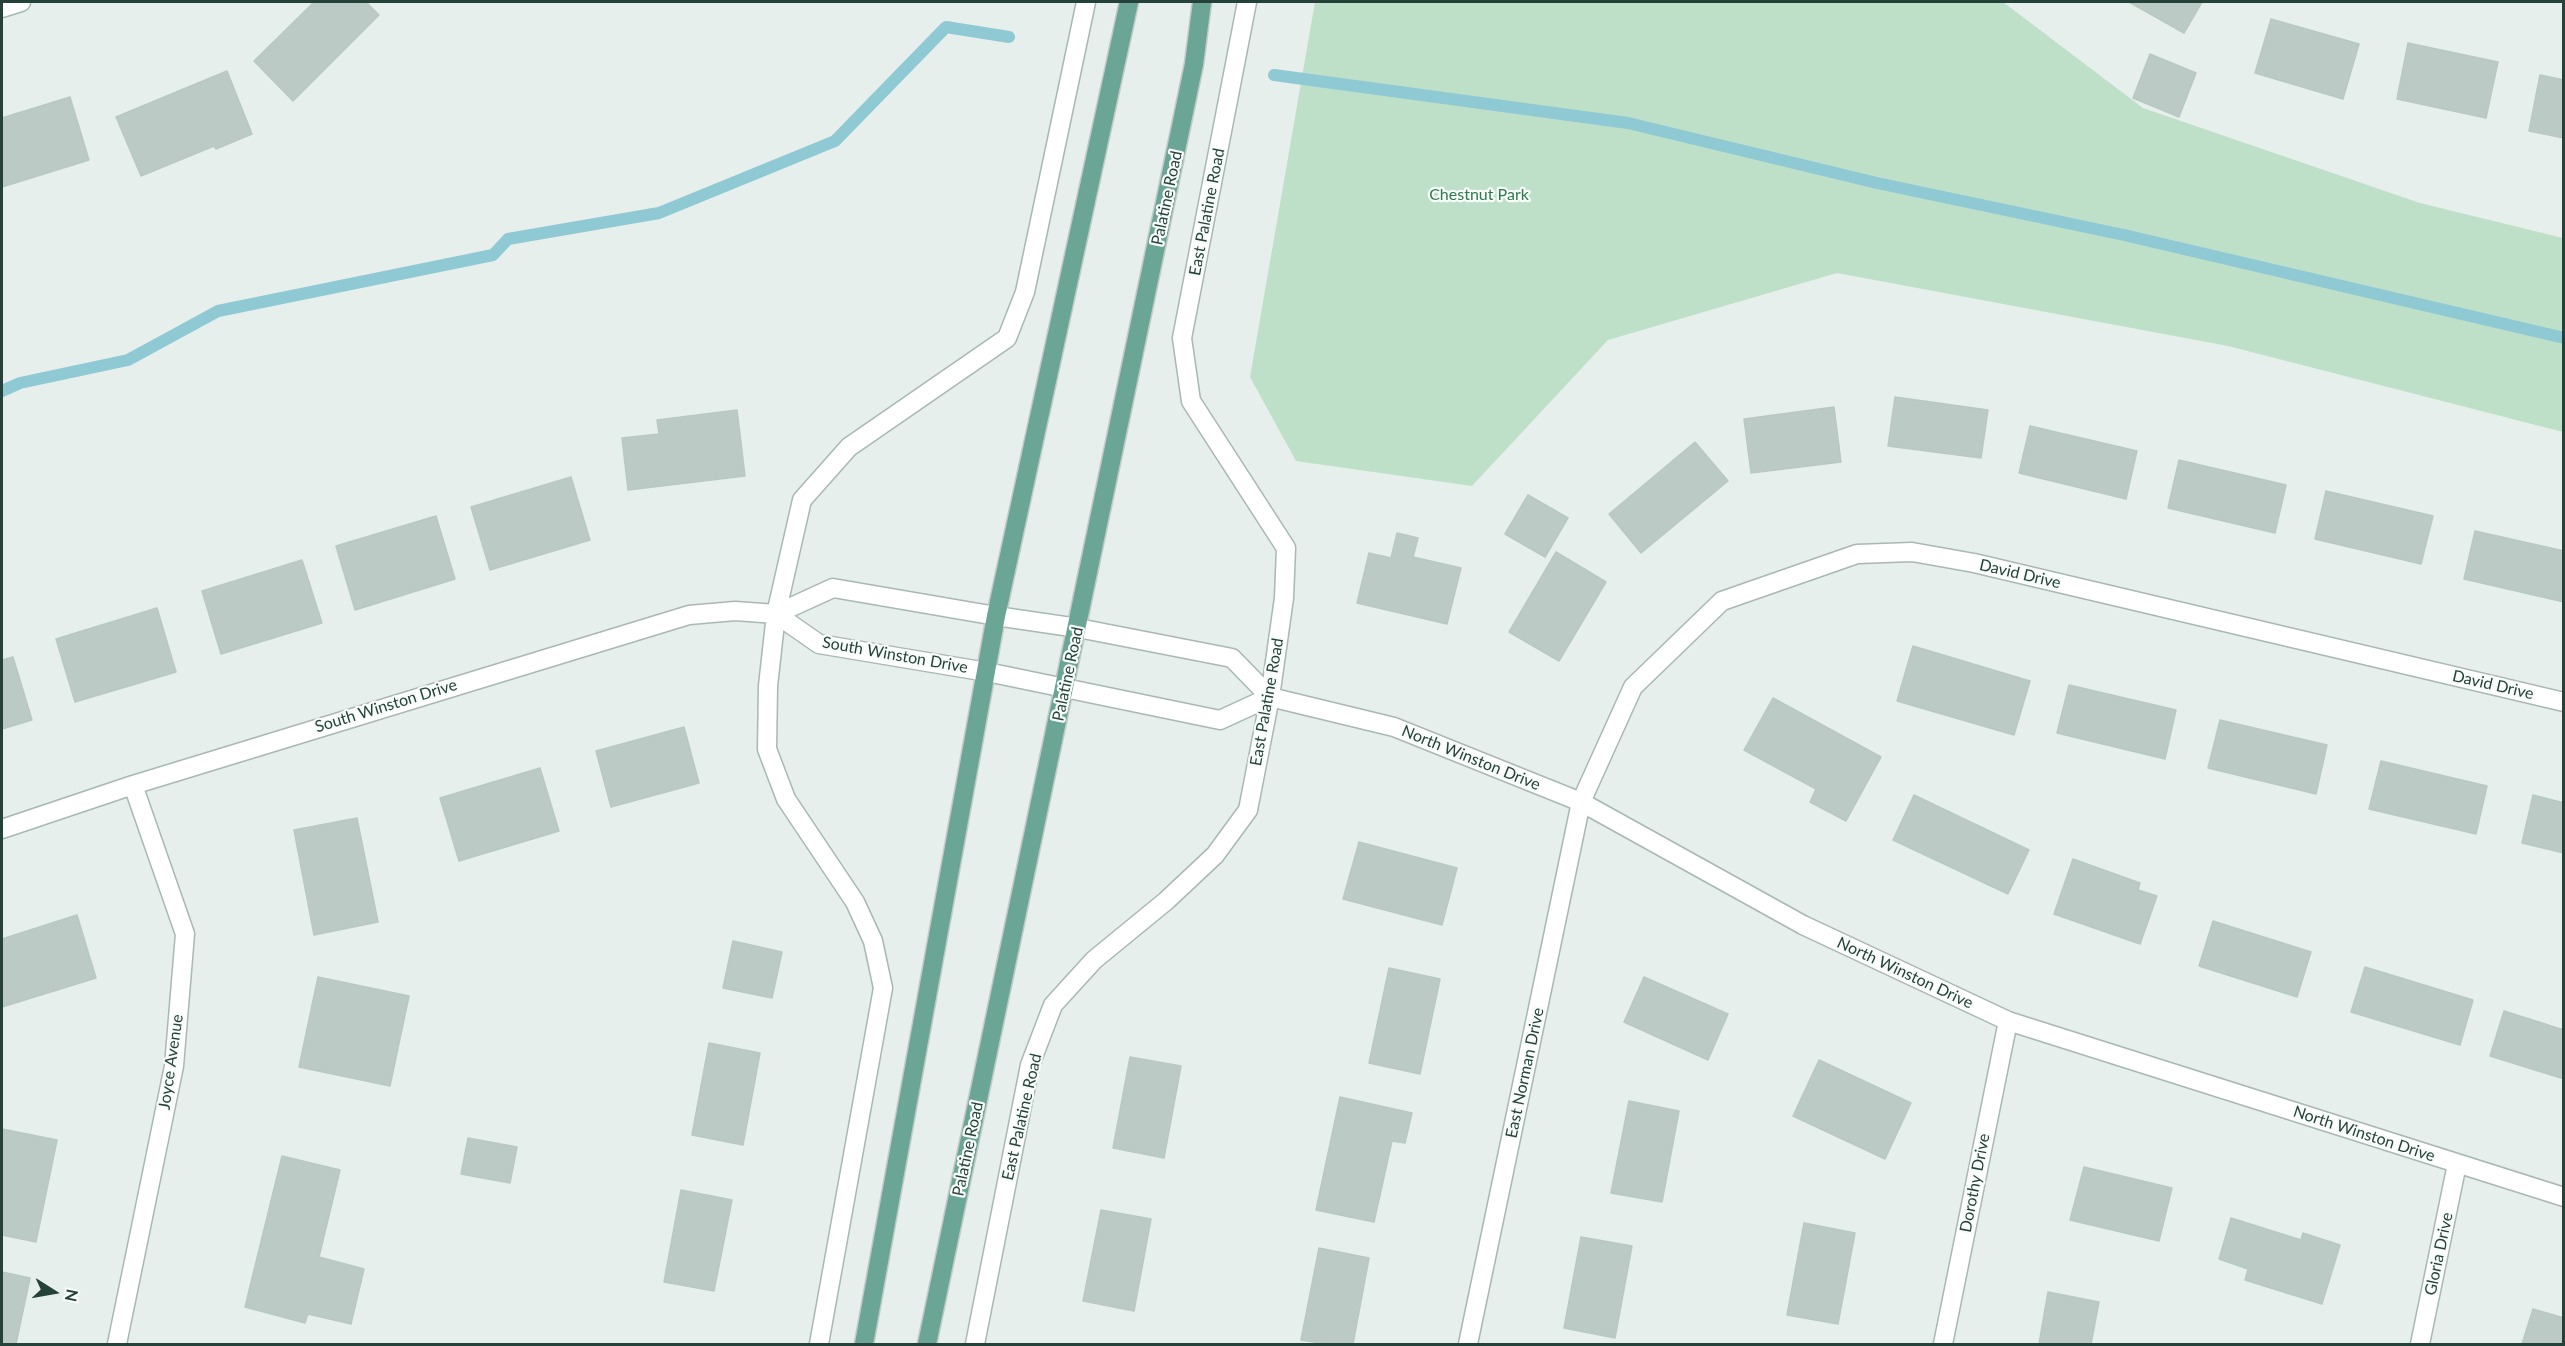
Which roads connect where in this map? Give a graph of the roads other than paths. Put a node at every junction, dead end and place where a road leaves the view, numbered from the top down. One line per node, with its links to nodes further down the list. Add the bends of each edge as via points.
1 (21, 2): 6 (street)
2 (1086, 2): 7 (street, via 1025,292 1007,338 849,447 802,500)
3 (1128, 2): 8 (main road)
4 (1202, 2): 9 (main road, Palatine Road, via 1194,64)
5 (1247, 2): 12 (street, East Palatine Road, via 1182,338 1191,401 1286,548 1284,598)
6 (2, 8)
7 (776, 614): 8 (street, via 833,588); 10 (street, South Winston Drive, via 819,644); 14 (street, South Winston Drive, via 735,610 689,615); 21 (street, via 768,686 767,749 786,799 855,902 873,941 883,988)
8 (996, 616): 9 (street); 10 (main road)
9 (1078, 628): 11 (main road, Palatine Road); 12 (street, via 1232,658)
10 (987, 672): 11 (street); 22 (main road)
11 (1065, 690): 12 (street, via 1220,720); 23 (main road, Palatine Road)
12 (1270, 697): 15 (street, North Winston Drive, via 1394,727); 24 (street, East Palatine Road, via 1248,810 1215,855 1167,901 1094,960 1053,1005 1030,1065)
13 (2564, 702): 15 (street, David Drive, via 1974,563 1912,552 1857,554 1722,601 1633,687)
14 (133, 785): 16 (street, South Winston Drive); 20 (street, Joyce Avenue, via 185,934 174,1066)
15 (1581, 802): 17 (street, North Winston Drive, via 1803,925); 25 (street, East Norman Drive)
16 (2, 829)
17 (2008, 1021): 18 (street, North Winston Drive); 26 (street, Dorothy Drive)
18 (2457, 1164): 19 (street, North Winston Drive); 27 (street, Gloria Drive)
19 (2564, 1197)
20 (117, 1344)
21 (819, 1344)
22 (864, 1344)
23 (927, 1344)
24 (975, 1344)
25 (1468, 1344)
26 (1943, 1344)
27 (2420, 1344)

